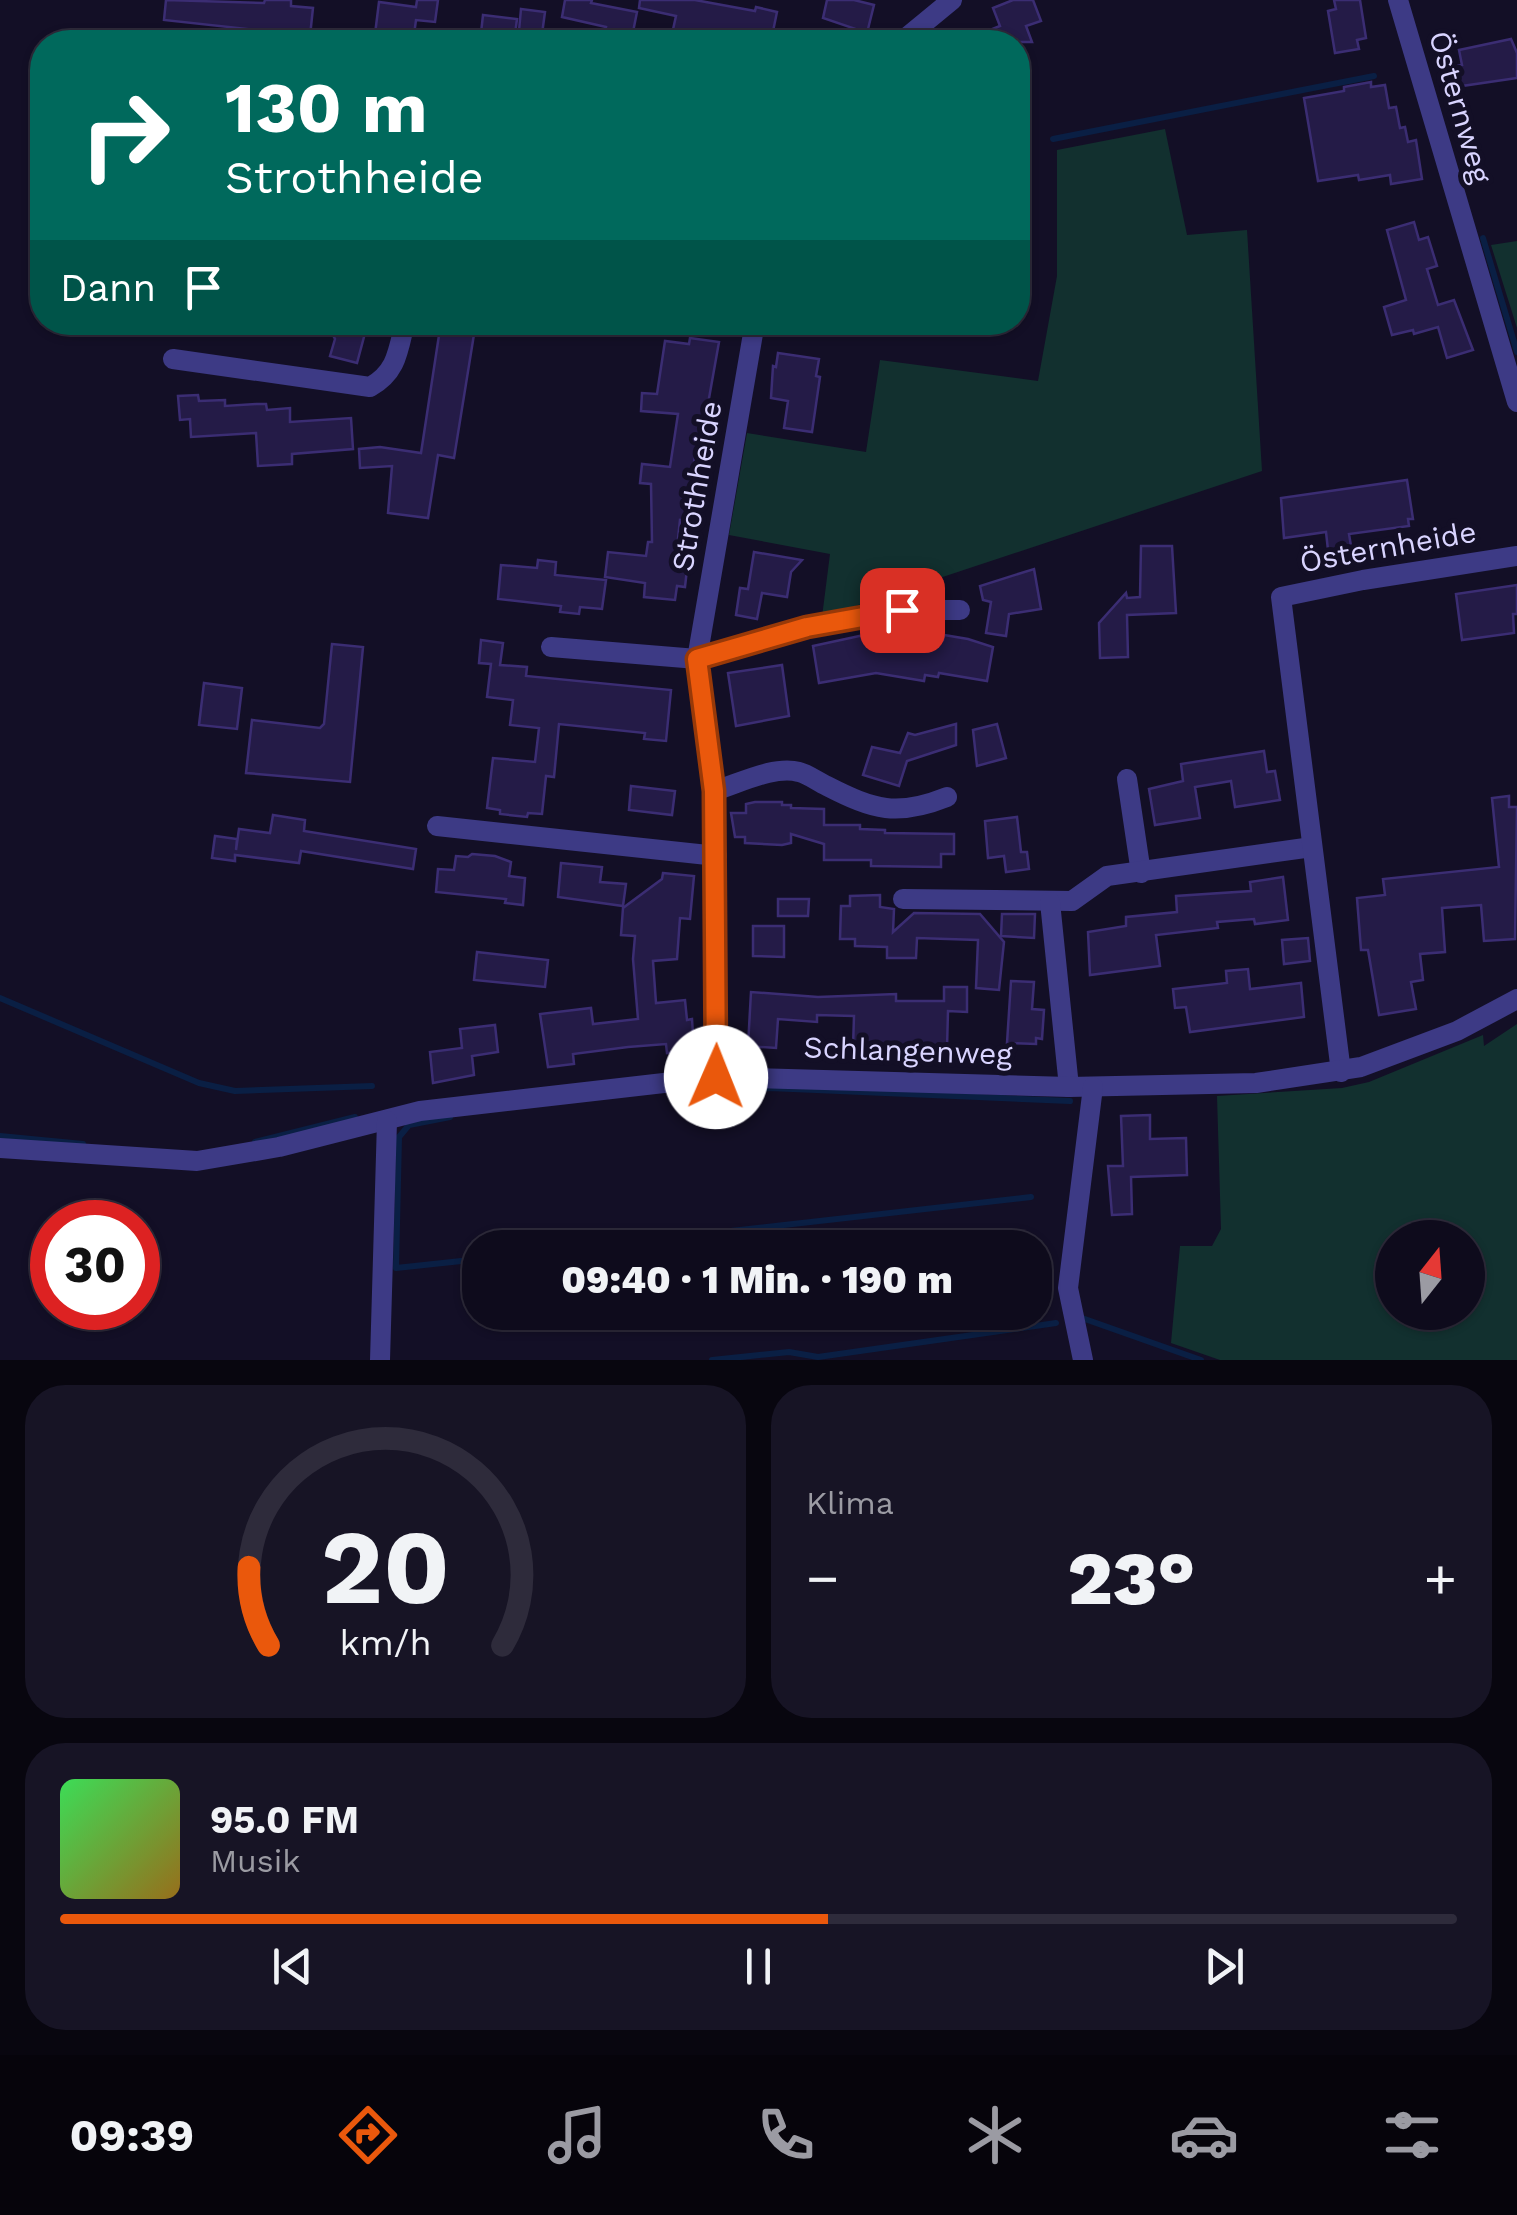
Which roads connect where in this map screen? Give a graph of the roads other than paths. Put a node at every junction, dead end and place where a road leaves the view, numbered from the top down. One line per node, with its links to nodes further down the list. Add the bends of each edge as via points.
1 (952, 0): 3 (street)
2 (1398, 0): 7 (street, Östernweg)
3 (916, 30)
4 (401, 335): 6 (street, via 386,378 370,386)
5 (753, 335): 11 (street, Strothheide)
6 (173, 359)
7 (1517, 402)
8 (1517, 556): 16 (street, Östernheide, via 1282,596)
9 (960, 610): 11 (street, via 902,610 807,627)
10 (550, 647): 11 (street)
11 (697, 659): 13 (street, Strothheide)
12 (1127, 779): 18 (street)
13 (714, 791): 14 (street, via 783,770 866,806 920,808); 17 (street, Strothheide)
14 (948, 798)
15 (437, 826): 17 (street)
16 (1312, 847): 18 (street); 22 (street, Östernheide)
17 (717, 856): 23 (street, Strothheide)
18 (1141, 873): 20 (street, via 1107,876 1072,901)
19 (903, 899): 20 (street)
20 (1050, 902): 24 (street)
21 (1517, 999): 22 (street, Schlangenweg, via 1457,1031)
22 (1341, 1072): 25 (street, Schlangenweg, via 1256,1083)
23 (716, 1077): 24 (street, Schlangenweg); 26 (street, Schlangenweg, via 420,1110)
24 (1070, 1087): 25 (street, Schlangenweg)
25 (1093, 1087): 29 (street, via 1068,1288)
26 (387, 1121): 27 (street, Schlangenweg, via 197,1161); 28 (street)
27 (0, 1148)
28 (380, 1360)
29 (1083, 1360)

